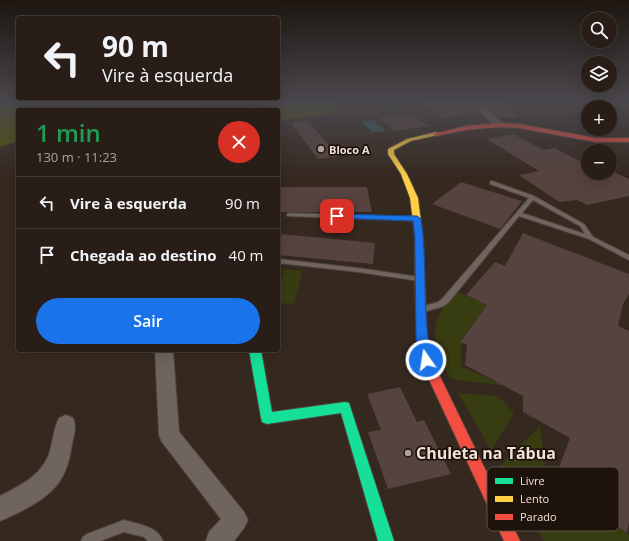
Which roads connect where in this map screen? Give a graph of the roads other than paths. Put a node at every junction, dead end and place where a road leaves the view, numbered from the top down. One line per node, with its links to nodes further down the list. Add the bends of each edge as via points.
1 (474, 127): 8 (street, via 424,136 391,149 391,154 404,174 414,198)
2 (526, 127): 3 (street, via 596,140)
3 (629, 140)
4 (492, 183): 5 (lane)
5 (532, 196): 6 (lane); 9 (lane, via 582,225)
6 (518, 214): 9 (lane); 13 (lane, via 445,301)
7 (289, 215): 8 (lane)
8 (417, 219): 12 (street)
9 (591, 238): 10 (lane)
10 (629, 258)
11 (280, 261): 12 (lane)
12 (421, 280): 13 (street)
13 (422, 310): 17 (street, via 422,339 426,360)
14 (164, 352): 22 (street, via 169,435 236,520)
15 (255, 352): 23 (street, via 267,418 345,407)
16 (66, 424): 18 (street, via 50,476 38,487)
17 (487, 489)
18 (0, 509)
19 (507, 531): 24 (street)
20 (87, 541): 21 (lane, via 124,526 147,532)
21 (157, 541)
22 (218, 541)
23 (386, 541)
24 (512, 541)

